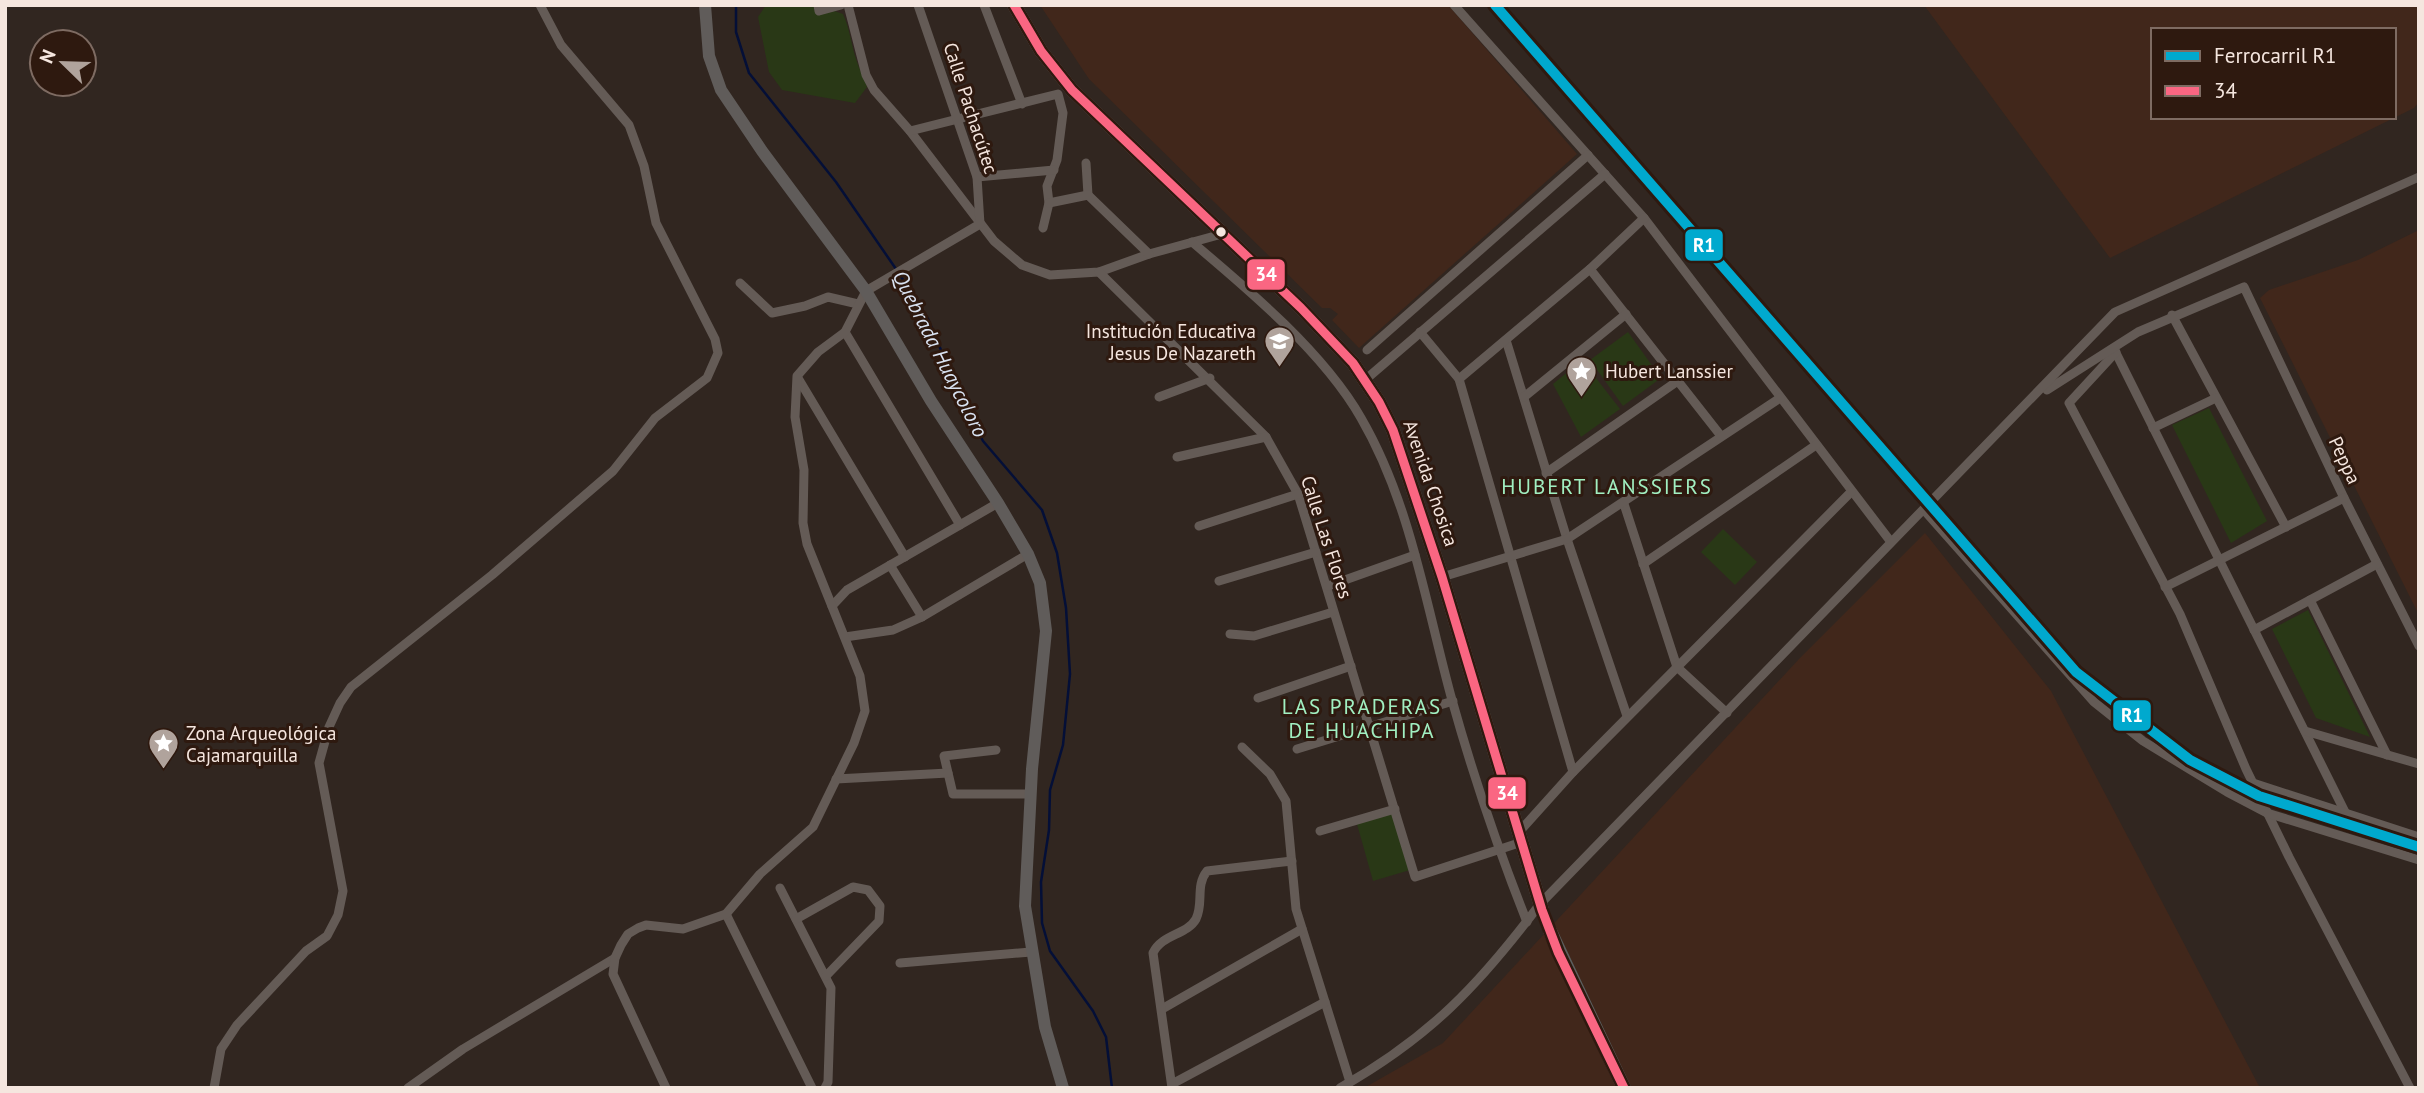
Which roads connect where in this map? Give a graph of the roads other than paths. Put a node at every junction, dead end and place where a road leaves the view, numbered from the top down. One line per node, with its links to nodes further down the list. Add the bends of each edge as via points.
1 (540, 5): 130 (street, via 561,45 629,125 644,166 656,223 715,339 715,365 707,378 655,418 613,471 351,687 329,727 319,763 343,891 338,915 327,936 306,951 237,1025 221,1049)
2 (705, 5): 30 (main road, via 709,56 721,90)
3 (841, 5): 9 (street)
4 (848, 5): 12 (street, via 866,75)
5 (918, 5): 11 (street, Calle Pachacútec)
6 (984, 5): 10 (street)
7 (1014, 5): 24 (main road, Avenida Chosica, via 1041,51 1072,90)
8 (1454, 5): 13 (street)
9 (819, 8)
10 (1022, 104): 11 (street); 15 (street, via 1058,94 1063,113)
11 (958, 121): 12 (street); 17 (street, Calle Pachacútec)
12 (910, 131): 22 (street)
13 (1588, 155): 16 (street); 37 (street)
14 (1086, 163): 19 (street)
15 (1054, 170): 17 (street); 20 (street, via 1046,186)
16 (1605, 174): 21 (street); 35 (street)
17 (977, 177): 22 (street, Calle Pachacútec)
18 (2419, 177): 47 (street, via 2132,302 2115,312)
19 (1088, 195): 20 (street); 26 (street)
20 (1049, 203): 23 (street)
21 (1644, 218): 27 (street); 46 (street)
22 (980, 224): 28 (street, via 1022,265 1050,275); 30 (street)
23 (1044, 228)
24 (1222, 234): 25 (street); 42 (main road, Avenida Chosica, via 1301,308)
25 (1192, 242): 26 (street); 68 (street, via 1281,322 1341,388 1376,445)
26 (1149, 254): 28 (street)
27 (1590, 269): 32 (street); 36 (street)
28 (1099, 272): 40 (street, Calle Las Flores)
29 (740, 283): 31 (street, via 772,313 828,296)
30 (866, 291): 31 (street); 58 (main road)
31 (858, 304): 34 (street)
32 (1626, 314): 43 (street); 45 (street)
33 (2172, 316): 38 (street); 48 (street); 57 (street, Peppa, via 2244,287)
34 (845, 332): 39 (street, via 818,352); 61 (street)
35 (1420, 332): 41 (street); 42 (street)
36 (1506, 340): 41 (street); 45 (street)
37 (1367, 350)
38 (2115, 350): 47 (street); 49 (street); 78 (street, via 2070,403)
39 (797, 376): 69 (street); 80 (street, via 795,417 804,470 803,523)
40 (1210, 379): 44 (street); 51 (street, Calle Las Flores)
41 (1459, 379): 70 (street)
42 (1365, 380): 75 (main road, Avenida Chosica, via 1393,430)
43 (1679, 380): 50 (street); 54 (street)
44 (1159, 397)
45 (1524, 397): 54 (street)
46 (1780, 398): 50 (street); 52 (street)
47 (2034, 398): 60 (street)
48 (2216, 398): 49 (street); 63 (street)
49 (2153, 428): 71 (street)
50 (1721, 436): 59 (street)
51 (1266, 437): 53 (street); 56 (street, Calle Las Flores)
52 (1816, 445): 55 (street); 72 (street)
53 (1177, 457)
54 (1546, 472): 64 (street)
55 (1851, 492): 65 (street); 88 (street)
56 (1298, 494): 62 (street); 66 (street, Calle Las Flores)
57 (2344, 498): 63 (street); 73 (street, Peppa)
58 (998, 503): 61 (street); 67 (main road)
59 (1624, 503): 64 (street); 72 (street)
60 (1924, 510): 65 (street); 106 (street, via 2094,702 2143,741)
61 (960, 525): 69 (street)
62 (1199, 526)
63 (2286, 527): 71 (street)
64 (1567, 540): 70 (street); 92 (street)
65 (1891, 542): 91 (street)
66 (1316, 552): 76 (street); 77 (street, Calle Las Flores)
67 (1028, 554): 82 (street); 104 (main road, via 1040,583 1046,631)
68 (1415, 555): 77 (street); 90 (street)
69 (905, 557): 74 (street)
70 (1509, 558): 75 (street); 100 (street)
71 (2219, 560): 78 (street); 83 (street)
72 (1643, 564): 88 (street)
73 (2377, 564): 79 (street); 86 (street, Peppa)
74 (890, 565): 80 (street, via 847,590); 82 (street)
75 (1442, 577): 109 (main road, Avenida Chosica)
76 (1219, 581)
77 (1328, 586): 81 (street, Calle Las Flores)
78 (2165, 587): 103 (street)
79 (2310, 600): 83 (street); 98 (street)
80 (832, 606): 85 (street)
81 (1333, 612): 84 (street, via 1254,636); 87 (street, Calle Las Flores)
82 (922, 617): 85 (street, via 893,630)
83 (2254, 629): 94 (street)
84 (1230, 634)
85 (845, 637): 102 (street, via 860,676 864,711)
86 (2419, 646)
87 (1351, 666): 89 (street); 93 (street, Calle Las Flores)
88 (1676, 667): 91 (street); 92 (street)
89 (1258, 698)
90 (1453, 701): 93 (street); 111 (street)
91 (1727, 713): 115 (street)
92 (1627, 716): 100 (street)
93 (1370, 726): 96 (street); 105 (street, Calle Las Flores)
94 (2305, 731): 98 (street); 107 (street)
95 (1242, 747): 113 (street, via 1270,774 1286,801)
96 (1297, 749)
97 (996, 750): 101 (street, via 944,756)
98 (2387, 755): 99 (street)
99 (2419, 764)
100 (1573, 772): 109 (street)
101 (948, 773): 102 (street); 104 (street, via 953,794)
102 (836, 779): 116 (street, via 813,827 760,874)
103 (2253, 783): 106 (street); 107 (street)
104 (1031, 794): 121 (main road, via 1025,906)
105 (1395, 809): 108 (street); 111 (street, Calle Las Flores, via 1415,877)
106 (2267, 813): 112 (street); 137 (street)
107 (2346, 814): 110 (street)
108 (1320, 831)
109 (1520, 837): 111 (street); 115 (main road, Avenida Chosica)
110 (2419, 837)
111 (1498, 850): 118 (street)
112 (2419, 860)
113 (1292, 861): 119 (street); 126 (street, via 1207,871 1200,881 1197,917 1162,940 1153,953)
114 (780, 888): 117 (street)
115 (1541, 907): 118 (street); 120 (main road, Avenida Chosica)
116 (726, 914): 122 (street, via 683,929 646,925 628,934); 132 (street)
117 (796, 919): 124 (street); 124 (street, via 853,887 868,890 880,906 878,921)
118 (1527, 922): 127 (street, via 1488,972 1431,1028)
119 (1302, 929): 125 (street); 126 (street)
120 (1550, 931): 136 (main road, Avenida Chosica)
121 (1031, 952): 123 (street); 134 (main road, via 1045,1027)
122 (615, 958): 129 (street, via 614,974); 131 (street, via 463,1049)
123 (900, 962)
124 (826, 976): 133 (street, via 831,988)
125 (1325, 1002): 127 (street); 128 (street)
126 (1162, 1009): 128 (street)
127 (1350, 1082): 135 (street)
128 (1172, 1086)
129 (665, 1087)
130 (214, 1088)
131 (408, 1088)
132 (812, 1088)
133 (825, 1088)
134 (1063, 1088)
135 (1340, 1088)
136 (1624, 1088)
137 (2410, 1088)

